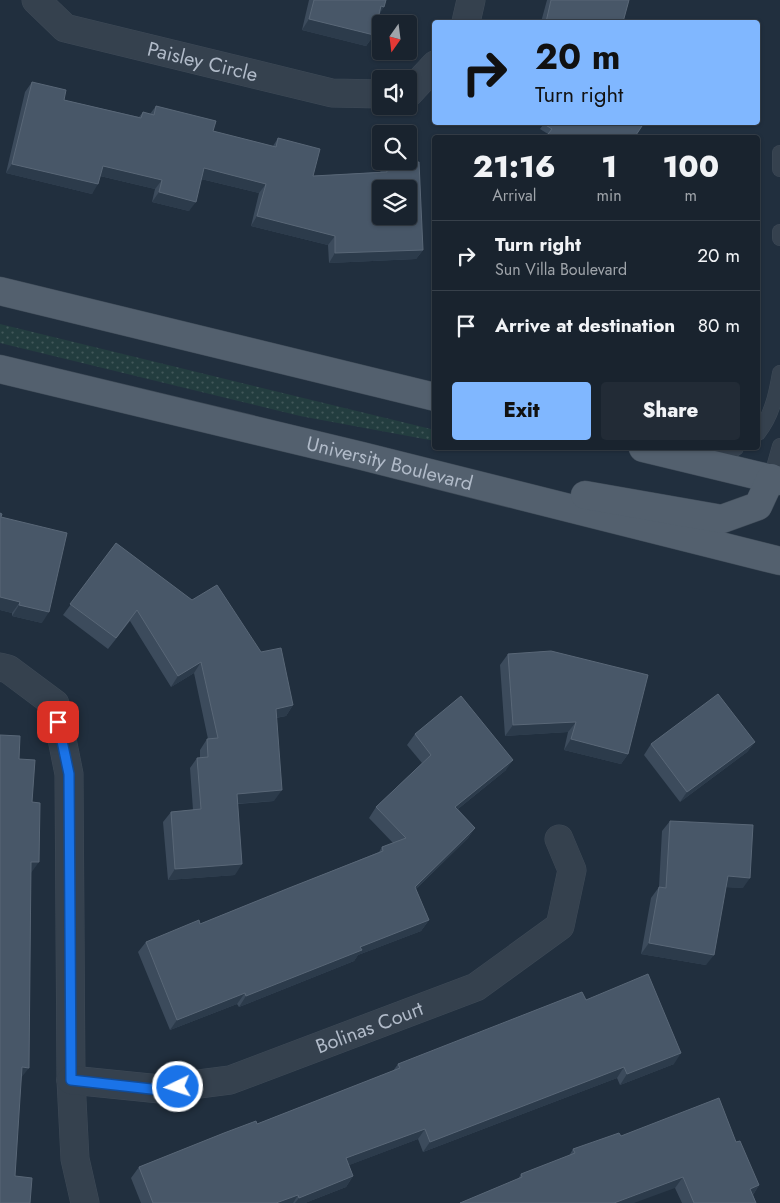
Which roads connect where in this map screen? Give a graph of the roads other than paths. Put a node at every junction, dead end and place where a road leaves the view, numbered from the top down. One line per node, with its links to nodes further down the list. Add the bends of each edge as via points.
1 (36, 0): 6 (street, Paisley Circle, via 65,28 332,93)
2 (471, 0): 3 (street)
3 (466, 20)
4 (432, 68): 5 (street)
5 (417, 84)
6 (372, 94)
7 (780, 232): 8 (lane)
8 (780, 238)
9 (0, 292): 12 (main road)
10 (0, 369): 17 (main road, University Boulevard)
11 (780, 373): 13 (lane, via 777,394)
12 (432, 396)
13 (760, 430)
14 (780, 446): 19 (lane)
15 (651, 450): 18 (main road)
16 (733, 450): 18 (lane)
17 (362, 456): 19 (main road, via 722,519 758,506); 20 (main road, University Boulevard)
18 (709, 464): 19 (main road)
19 (775, 480)
20 (780, 561)
21 (0, 667): 23 (street, via 8,669 55,704 69,774)
22 (559, 839): 23 (street, Bolinas Court, via 572,870 560,926 476,987 230,1080 160,1090)
23 (71, 1080): 24 (street, via 75,1159)
24 (85, 1203)

